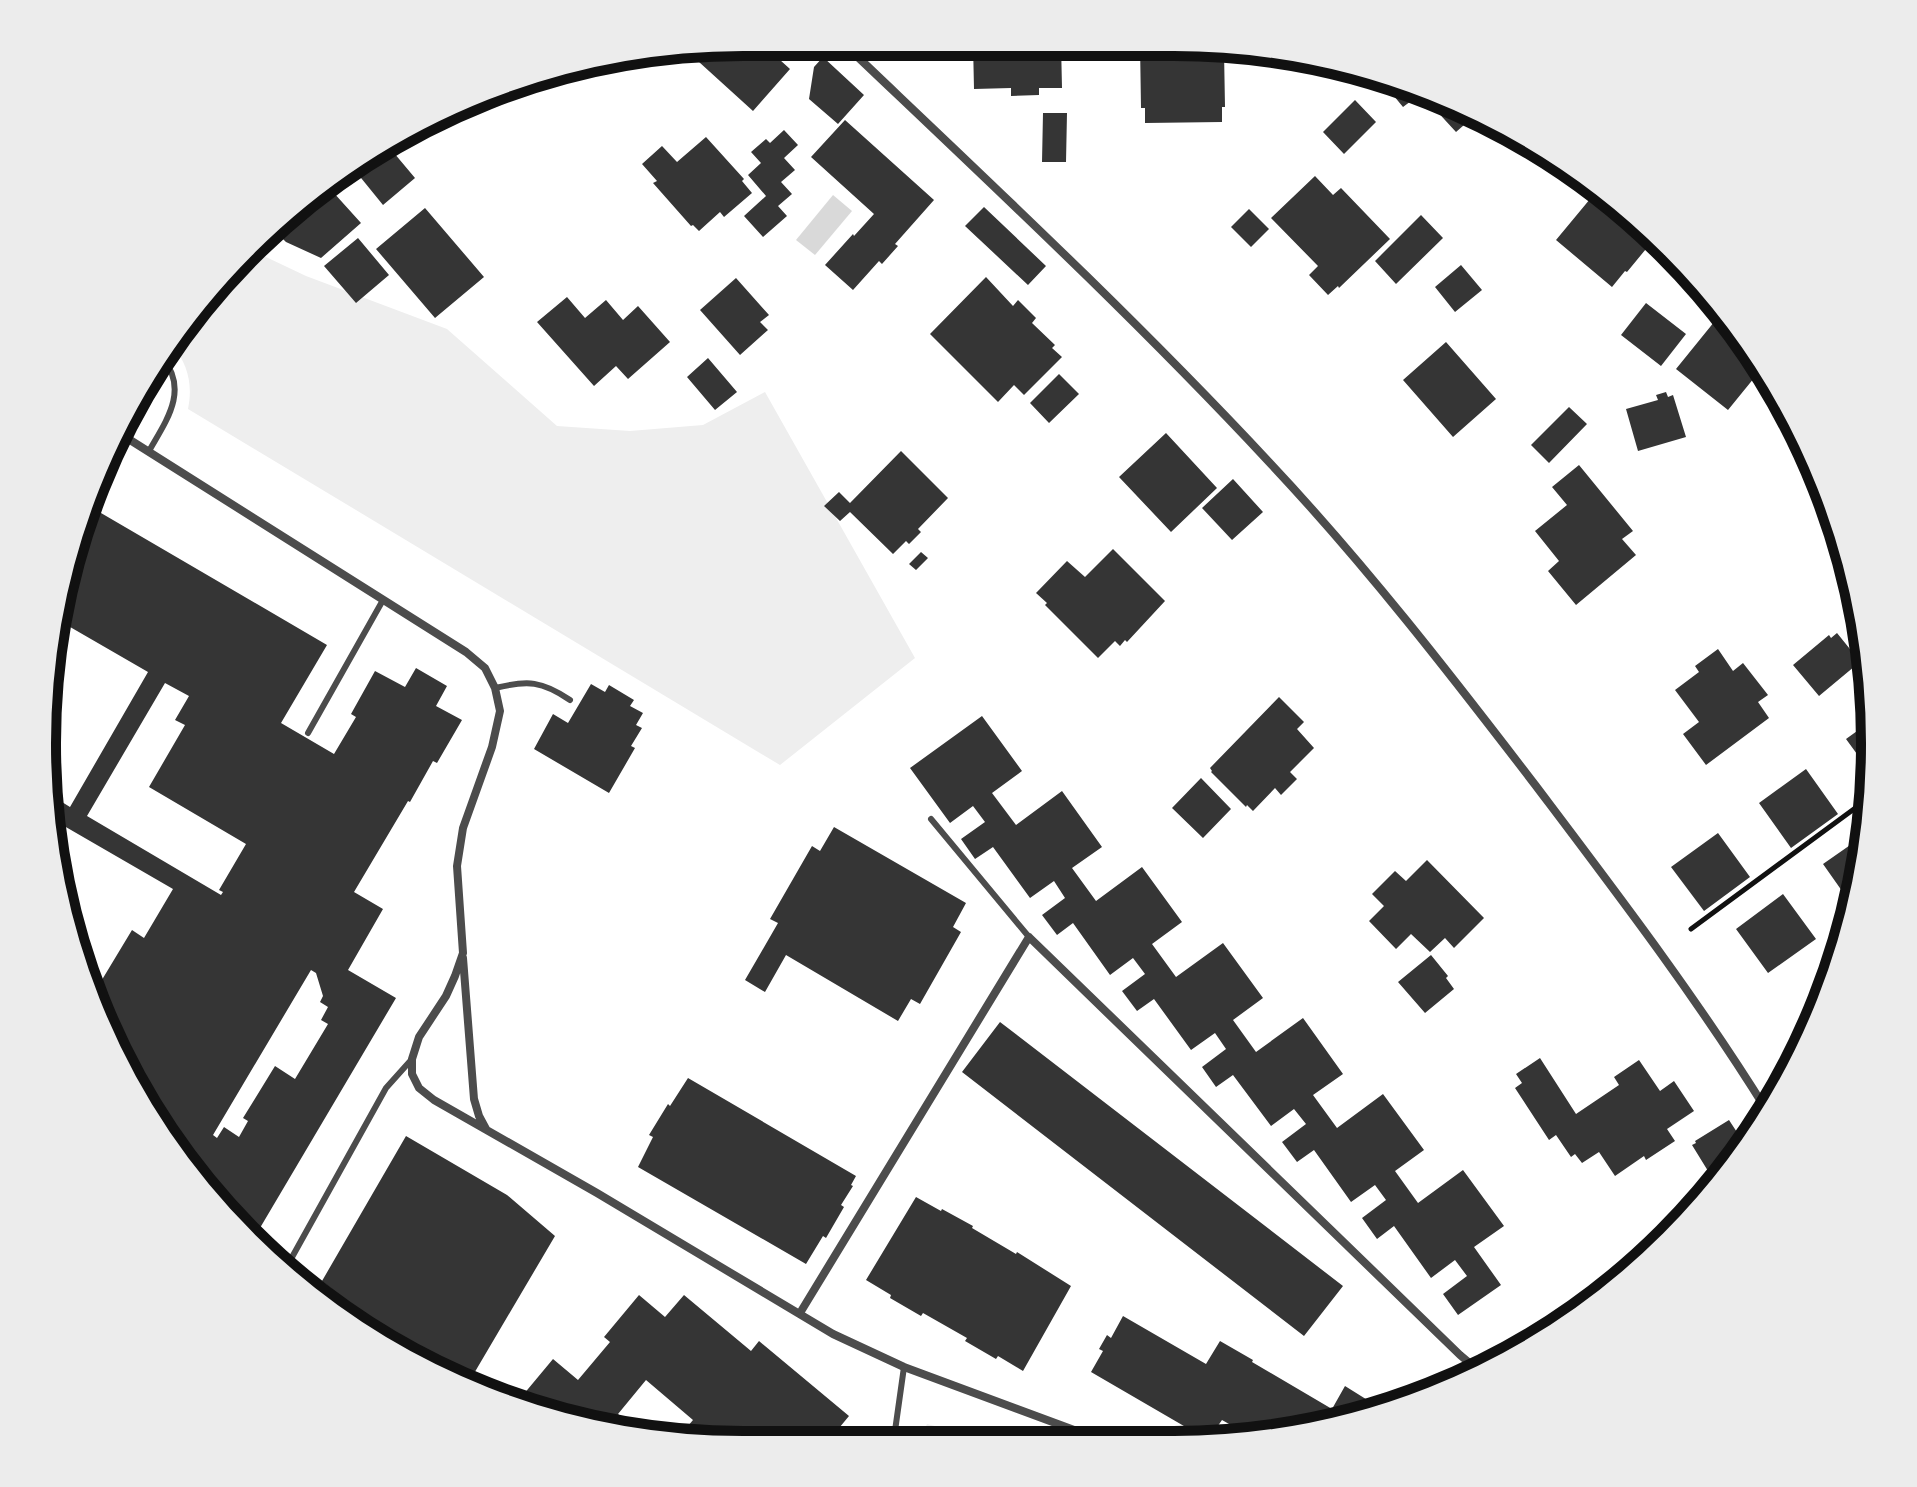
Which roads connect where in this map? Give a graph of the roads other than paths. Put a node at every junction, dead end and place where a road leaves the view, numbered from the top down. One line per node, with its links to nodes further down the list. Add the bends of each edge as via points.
1 (857, 56): 13 (street, via 1090,278 1271,463 1355,560 1430,648 1651,938)
2 (168, 368): 4 (lane, via 175,395 171,413)
3 (127, 438): 4 (street)
4 (149, 451): 5 (street)
5 (383, 600): 6 (street, via 466,652 485,668); 8 (lane)
6 (495, 688): 7 (lane, via 539,684); 11 (street, via 500,711 495,735 463,828 457,866)
7 (570, 700)
8 (308, 733)
9 (931, 819): 10 (lane)
10 (1029, 937): 16 (street); 17 (street)
11 (463, 953): 12 (street); 14 (street, via 474,1099)
12 (412, 1059): 14 (street, via 419,1088); 15 (lane, via 386,1088)
13 (1760, 1101)
14 (487, 1131): 16 (street)
15 (290, 1260)
16 (800, 1313): 18 (street)
17 (1470, 1364)
18 (904, 1367): 19 (lane); 20 (street)
19 (895, 1431)
20 (1077, 1431)

